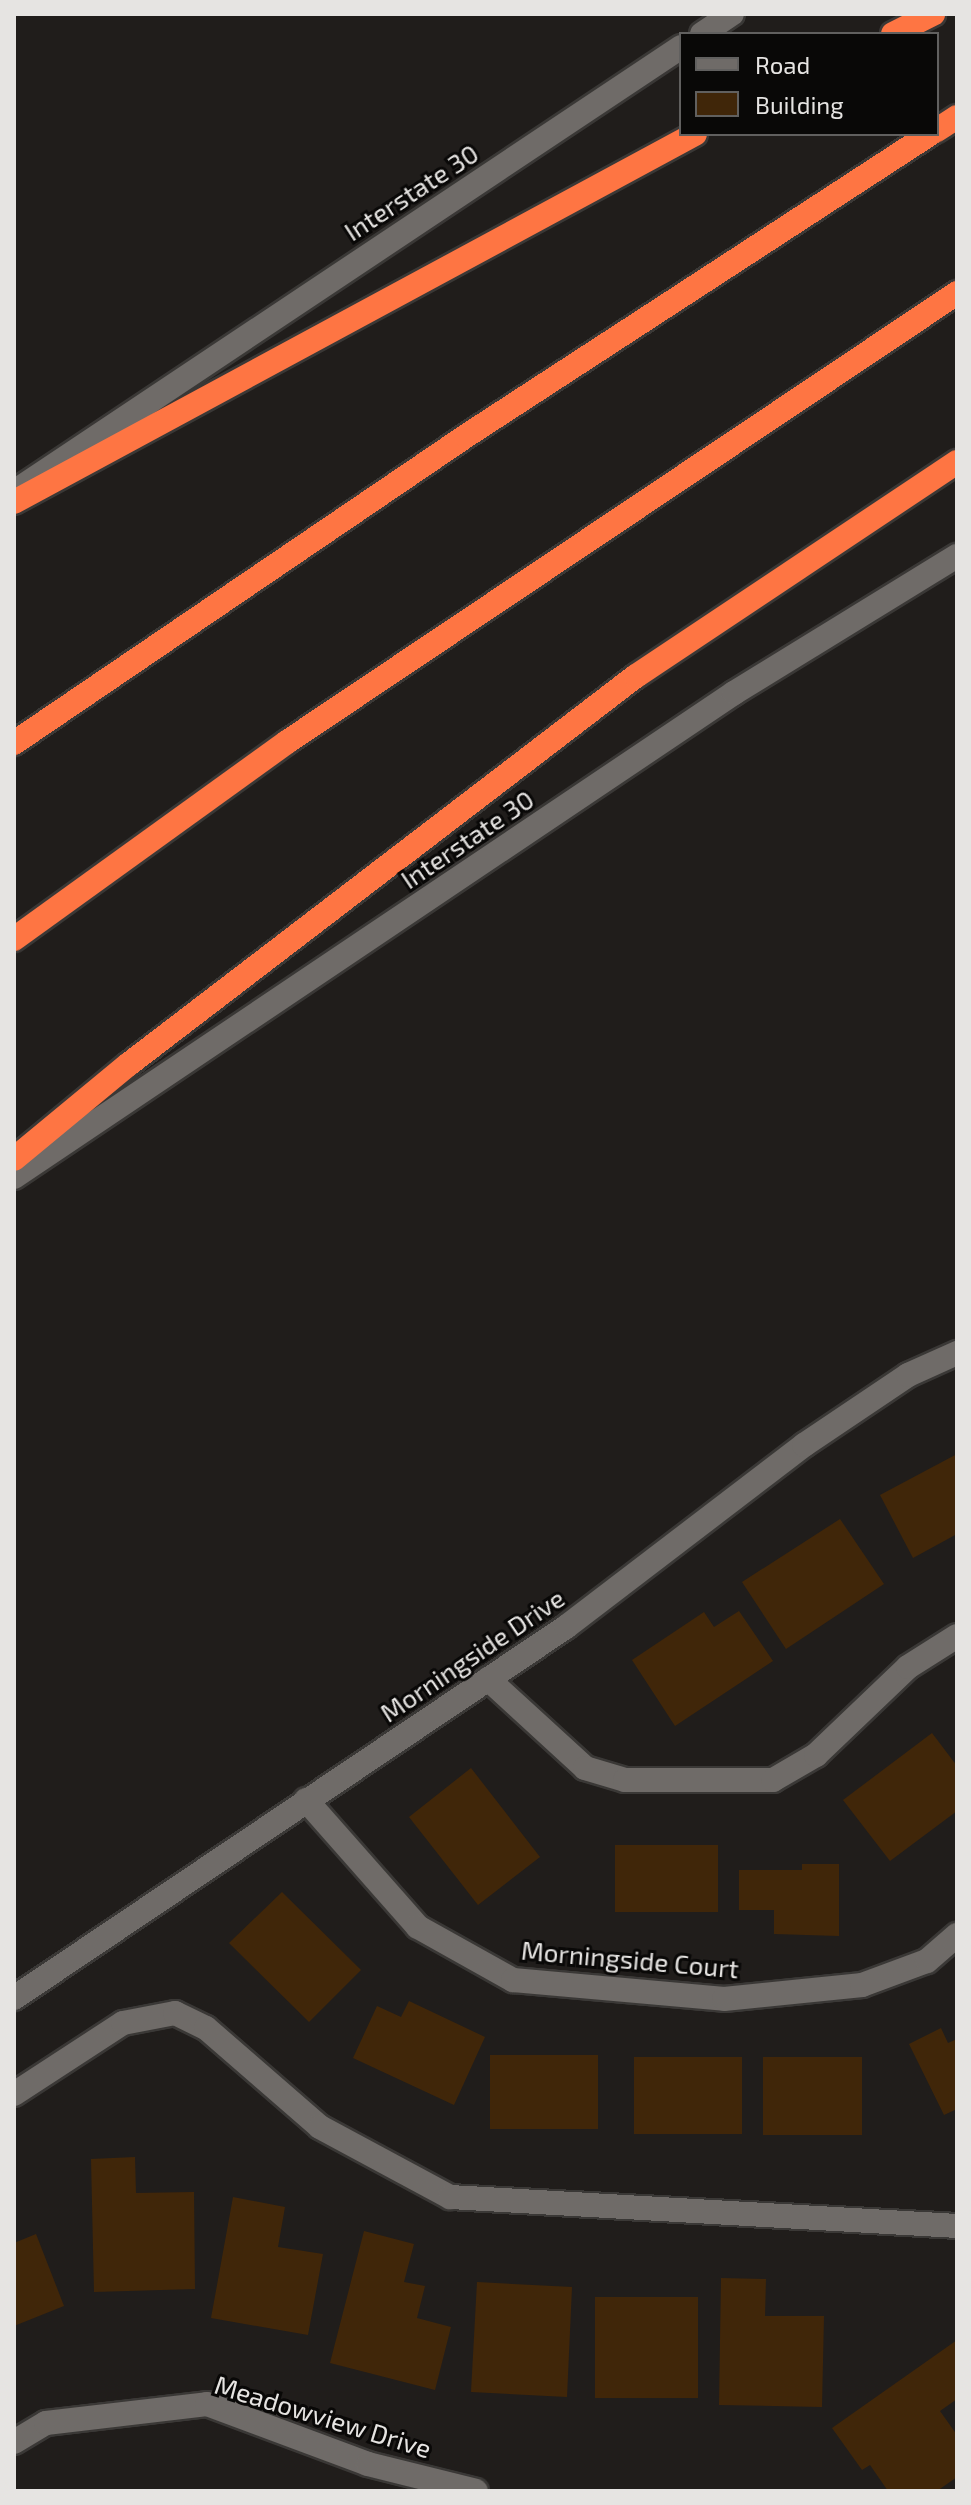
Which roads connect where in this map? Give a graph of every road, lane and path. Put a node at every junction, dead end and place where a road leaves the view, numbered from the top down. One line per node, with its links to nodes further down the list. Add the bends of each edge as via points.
1 (732, 14): 3 (street)
2 (933, 14): 4 (highway)
3 (705, 32)
4 (897, 32)
5 (679, 48): 12 (street, Interstate 30)
6 (957, 117): 7 (highway)
7 (939, 129)
8 (691, 136): 13 (highway)
9 (927, 136): 15 (highway, via 466,436)
10 (957, 293): 16 (highway, via 299,733)
11 (957, 462): 17 (highway, via 636,676 129,1064)
12 (14, 492)
13 (14, 502)
14 (957, 556): 18 (street, Interstate 30, via 734,693)
15 (14, 743)
16 (14, 939)
17 (14, 1159)
18 (14, 1177)
19 (957, 1353): 21 (street, Morningside Drive, via 908,1375 804,1445 566,1627)
20 (957, 1636): 21 (street, via 908,1667 816,1755 773,1780 625,1780 585,1768)
21 (488, 1679): 22 (street, Morningside Drive)
22 (306, 1800): 23 (street, Morningside Court, via 418,1927 513,1980 724,1999 846,1987 927,1961); 24 (street, Morningside Drive)
23 (957, 1935)
24 (14, 1998)
25 (14, 2094): 26 (street, via 123,2023 175,2013 206,2028 320,2127 450,2197)
26 (957, 2226)
27 (14, 2442): 28 (street, Meadowview Drive, via 46,2423 207,2404 368,2464)
28 (476, 2491)

